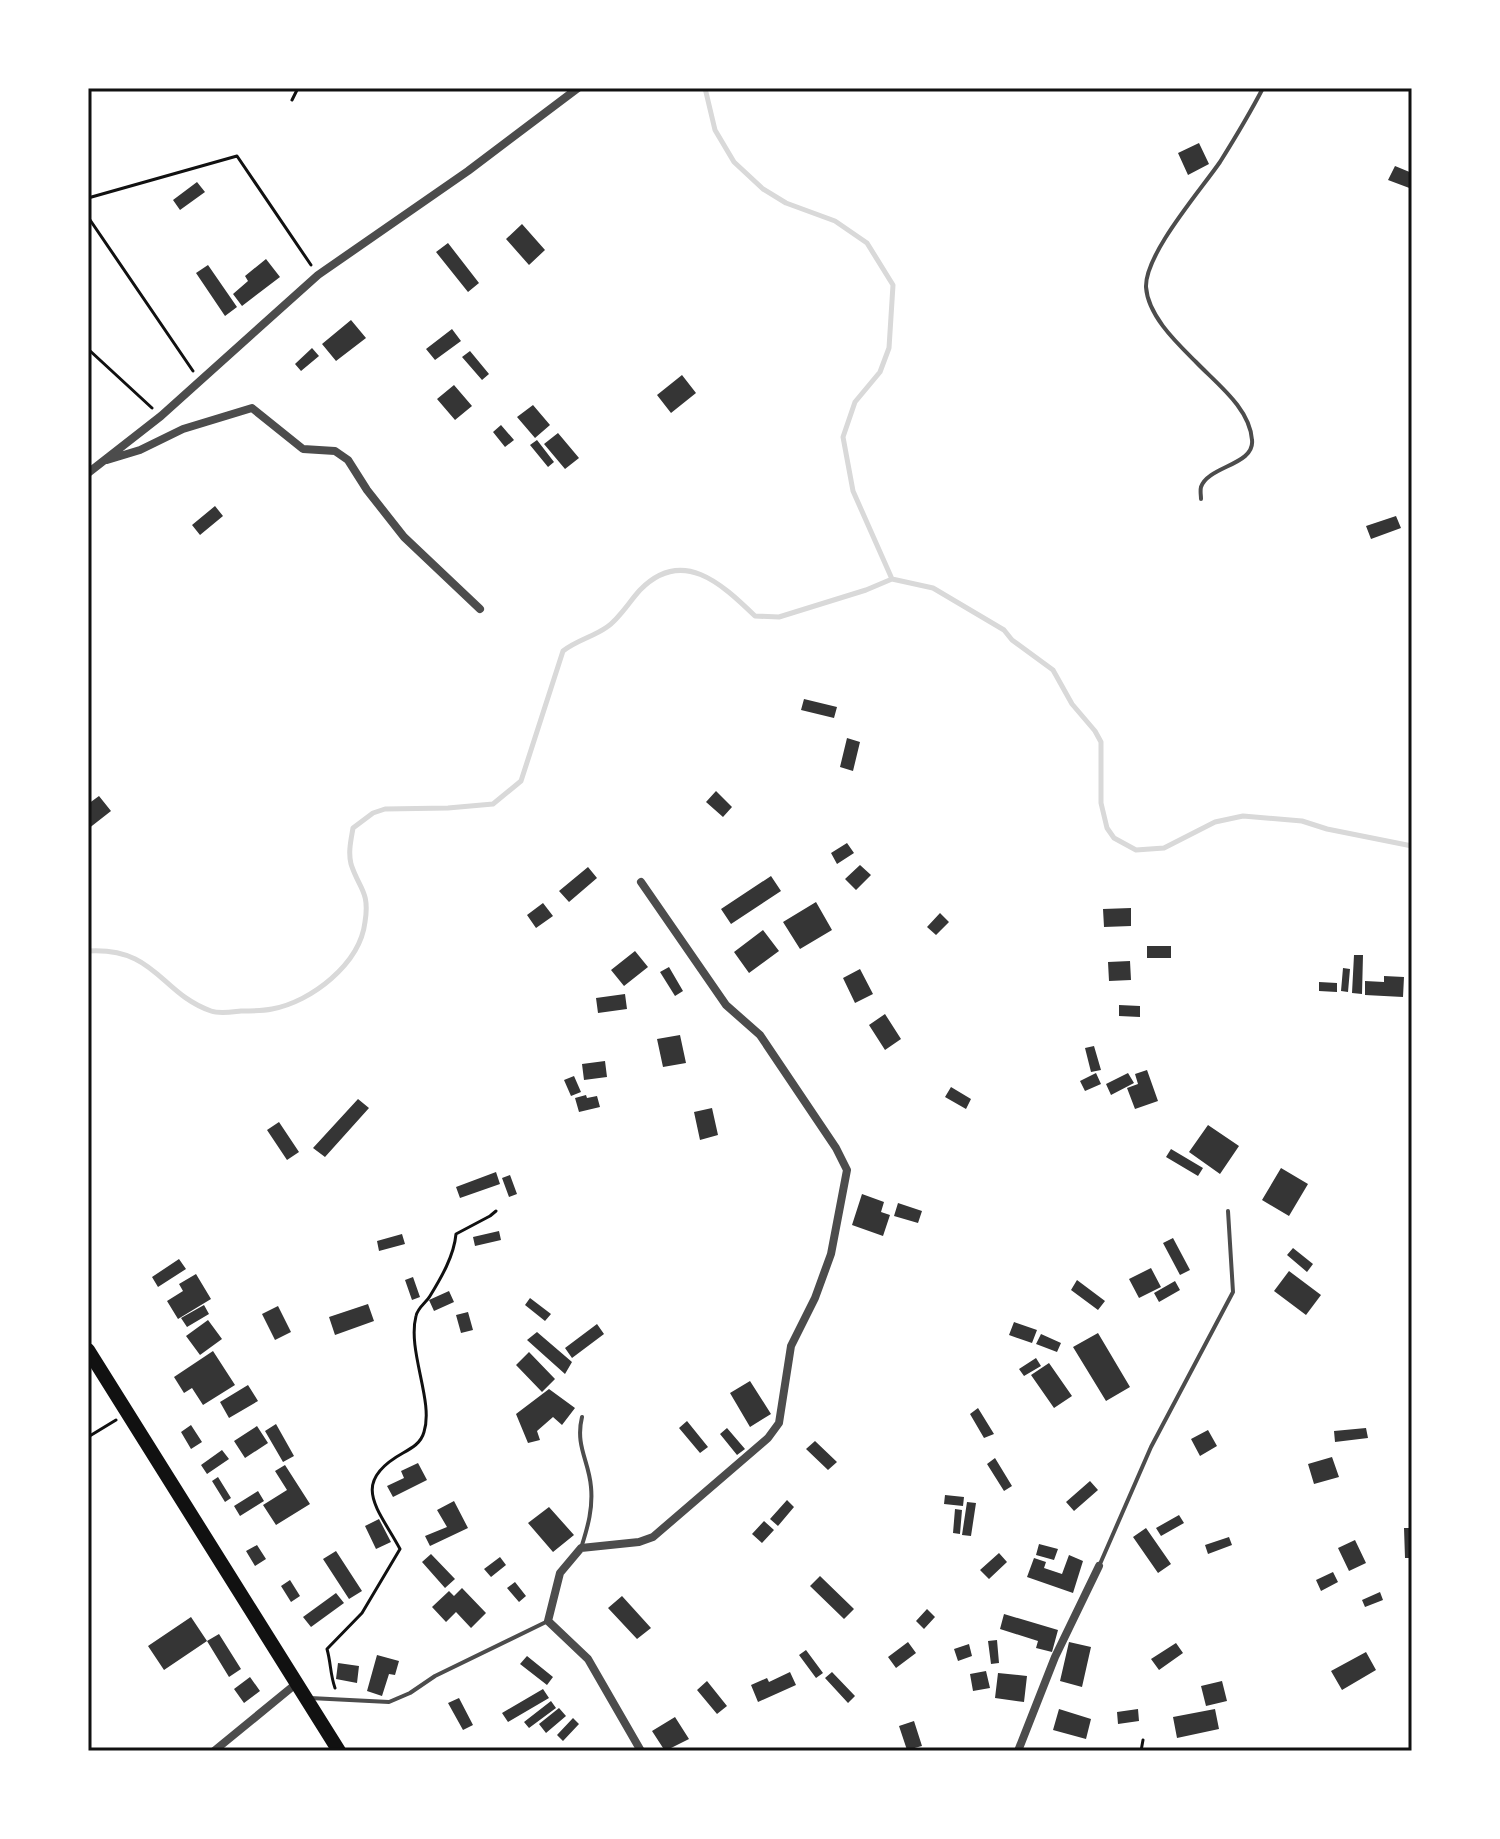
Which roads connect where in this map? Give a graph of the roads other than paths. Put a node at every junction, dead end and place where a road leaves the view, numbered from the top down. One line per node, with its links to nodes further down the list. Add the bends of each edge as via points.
1 (578, 88): 3 (street, via 318,275 161,416)
2 (1263, 88): 5 (lane, via 1148,272 1149,301 1171,338 1236,403 1250,429 1249,453 1208,479)
3 (100, 462): 4 (street); 6 (street, via 252,408 303,449 335,451 348,460 404,537)
4 (88, 473)
5 (1201, 499)
6 (480, 609)
7 (641, 882): 11 (street, via 726,1005 760,1035 847,1170 831,1254 791,1346 779,1423 653,1537)
8 (1228, 1211): 12 (lane, via 1233,1292 1151,1447)
9 (88, 1350): 14 (main road)
10 (582, 1417): 11 (lane, via 579,1431 591,1485 591,1516)
11 (581, 1548): 13 (street, via 560,1573)
12 (1099, 1566): 19 (street)
13 (548, 1621): 15 (lane, via 389,1702); 18 (street, via 588,1659)
14 (297, 1683): 15 (main road); 16 (street)
15 (306, 1698): 17 (main road)
16 (214, 1751)
17 (339, 1751)
18 (641, 1751)
19 (1018, 1751)

